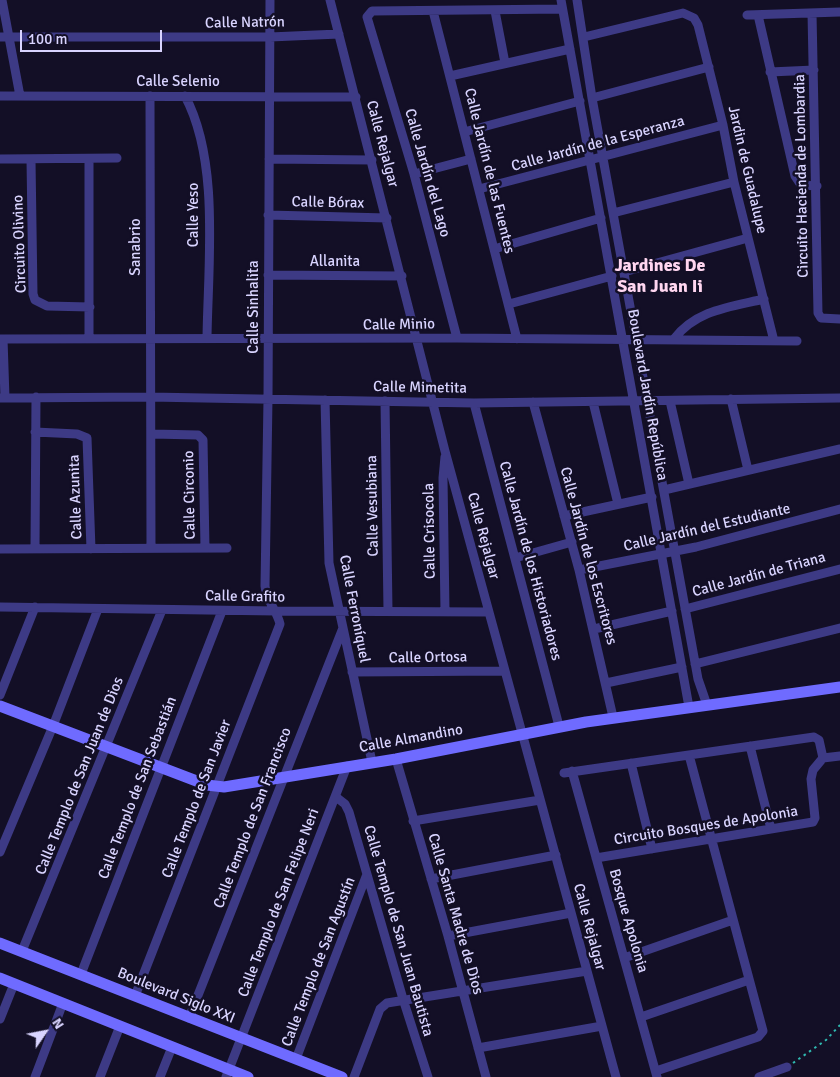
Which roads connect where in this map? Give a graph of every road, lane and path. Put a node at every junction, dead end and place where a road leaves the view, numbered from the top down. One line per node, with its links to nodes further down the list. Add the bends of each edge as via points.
1 (2, 0): 13 (street)
2 (270, 0): 14 (street, Calle Sinhalita)
3 (330, 0): 12 (street, Calle Rejalgar)
4 (577, 0): 15 (street, Boulevard Jardín República)
5 (562, 5): 7 (street); 16 (street, Boulevard Jardín República)
6 (433, 10): 7 (street); 21 (street, Calle Jardín de las Fuentes); 41 (street, Calle Jardín del Lago, via 372,11 367,16)
7 (495, 11): 17 (street)
8 (840, 12): 9 (street)
9 (812, 13): 11 (street); 19 (street, Circuito Hacienda de Lombardia)
10 (747, 15): 11 (street)
11 (758, 15): 20 (street)
12 (339, 34): 14 (street, Calle Natrón); 27 (street, Calle Rejalgar)
13 (5, 37): 14 (street, Calle Natrón); 23 (street)
14 (270, 37): 26 (street, Calle Sinhalita)
15 (584, 37): 18 (street, Jardin de Guadalupe, via 683,13 694,18 698,25); 28 (street, Boulevard Jardín República)
16 (570, 49): 17 (street); 29 (street, Boulevard Jardín República)
17 (505, 63): 21 (street)
18 (709, 67): 28 (street); 30 (street, Jardin de Guadalupe)
19 (814, 70): 20 (street); 43 (street, Circuito Hacienda de Lombardia)
20 (770, 72): 43 (street, via 795,176 801,185)
21 (450, 76): 31 (street, Calle Jardín de las Fuentes)
22 (0, 96): 23 (street, Calle Selenio)
23 (20, 96): 24 (street, Calle Selenio)
24 (150, 96): 25 (street, Calle Selenio); 59 (street, Sanabrio)
25 (185, 96): 26 (street, Calle Selenio); 60 (street, Calle Yeso, via 196,121 207,168)
26 (269, 97): 27 (street, Calle Selenio); 36 (street, Calle Sinhalita)
27 (356, 97): 39 (street, Calle Rejalgar)
28 (592, 98): 33 (street, Boulevard Jardín República)
29 (580, 101): 31 (street); 40 (street, Boulevard Jardín República)
30 (723, 125): 33 (street, Calle Jardín de la Esperanza); 42 (street, Jardin de Guadalupe)
31 (464, 132): 37 (street, Calle Jardín de las Fuentes)
32 (117, 158): 35 (street)
33 (603, 158): 40 (street, Calle Jardín de la Esperanza); 45 (street, Boulevard Jardín República)
34 (3, 159): 38 (street)
35 (89, 159): 38 (street); 57 (street)
36 (269, 159): 39 (street); 46 (street, Calle Sinhalita)
37 (471, 159): 41 (street); 44 (street, Calle Jardín de las Fuentes)
38 (31, 160): 57 (street, Circuito Olivino, via 35,300 47,306)
39 (372, 160): 47 (street, Calle Rejalgar)
40 (591, 161): 44 (street, Calle Jardín de la Esperanza); 48 (street, Boulevard Jardín República)
41 (414, 174): 61 (street, Calle Jardín del Lago)
42 (734, 182): 45 (street); 49 (street, Jardin de Guadalupe)
43 (817, 186): 58 (street, Circuito Hacienda de Lombardia, via 818,316)
44 (479, 189): 50 (street, Calle Jardín de las Fuentes)
45 (613, 214): 51 (street, Boulevard Jardín República)
46 (268, 215): 47 (street, Calle Bórax); 52 (street, Calle Sinhalita)
47 (387, 218): 53 (street, Calle Rejalgar)
48 (601, 218): 50 (street); 54 (street, Boulevard Jardín República)
49 (748, 238): 51 (street); 55 (street, Jardin de Guadalupe)
50 (494, 249): 56 (street, Calle Jardín de las Fuentes)
51 (624, 272): 64 (street, Boulevard Jardín República)
52 (268, 275): 53 (street, Allanita); 67 (street, Calle Sinhalita)
53 (402, 276): 68 (street, Calle Rejalgar)
54 (612, 276): 56 (street); 63 (street, Boulevard Jardín República)
55 (764, 299): 69 (street, via 701,315 685,325); 70 (street, Jardin de Guadalupe)
56 (509, 304): 62 (street, Calle Jardín de las Fuentes)
57 (90, 307): 66 (street)
58 (840, 319)
59 (149, 338): 60 (street, Calle Minio); 66 (street, Calle Minio); 73 (street, Sanabrio)
60 (207, 338): 67 (street, Calle Minio)
61 (457, 338): 62 (street, Calle Minio); 68 (street, Calle Minio)
62 (517, 338): 63 (street, Calle Minio)
63 (623, 338): 64 (street, Calle Minio); 84 (street, Boulevard Jardín República)
64 (636, 338): 69 (street, Calle Minio); 85 (street, Boulevard Jardín República)
65 (2, 339): 66 (street, Calle Minio); 74 (street)
66 (89, 339)
67 (267, 339): 68 (street, Calle Minio); 76 (street, Calle Sinhalita)
68 (418, 339): 81 (street, Calle Rejalgar)
69 (674, 339): 70 (street, Calle Minio)
70 (774, 341): 71 (street, Calle Minio)
71 (798, 341)
72 (36, 397): 73 (street, Calle Mimetita); 74 (street, Calle Mimetita); 87 (street)
73 (150, 397): 76 (street, Calle Mimetita); 88 (street)
74 (2, 398)
75 (840, 398): 78 (street, Calle Mimetita)
76 (268, 399): 77 (street, Calle Mimetita); 120 (street, Calle Sinhalita, via 265,586 267,600)
77 (325, 400): 79 (street, Calle Mimetita); 117 (street, Calle Ferroníquel, via 328,555)
78 (731, 400): 80 (street, Calle Mimetita); 91 (street)
79 (385, 401): 81 (street, Calle Mimetita); 118 (street, Calle Vesubiana)
80 (670, 401): 85 (street, Calle Mimetita); 92 (street)
81 (434, 402): 86 (street, Calle Mimetita); 90 (street, Calle Rejalgar)
82 (533, 402): 83 (street, Calle Mimetita); 86 (street, Calle Mimetita); 97 (street, Calle Jardín de los Escritores)
83 (594, 402): 84 (street, Calle Mimetita); 95 (street)
84 (635, 402): 85 (street, Calle Mimetita); 94 (street, Boulevard Jardín República)
85 (648, 402): 93 (street, Boulevard Jardín República)
86 (474, 403): 108 (street, Calle Jardín de los Historiadores)
87 (35, 432): 99 (street); 104 (street, Calle Azunita, via 77,434 87,438)
88 (152, 434): 100 (street); 101 (street, Calle Circonio, via 198,435 203,440)
89 (840, 449): 91 (street)
90 (445, 451): 121 (street, Calle Crisocola); 122 (street, Calle Rejalgar)
91 (748, 470): 92 (street)
92 (689, 484): 93 (street)
93 (664, 490): 106 (street, Boulevard Jardín República)
94 (652, 497): 95 (street); 107 (street, Boulevard Jardín República)
95 (618, 504): 97 (street)
96 (840, 509): 106 (street, Calle Jardín del Estudiante)
97 (564, 516): 98 (street, Calle Jardín de los Escritores)
98 (572, 542): 108 (street); 110 (street, Calle Jardín de los Escritores)
99 (35, 548): 103 (street, Calle Azunita); 104 (street, Calle Azunita)
100 (151, 548): 101 (street, Calle Circonio); 105 (street, Calle Circonio)
101 (205, 548): 102 (street)
102 (227, 548)
103 (3, 549)
104 (91, 549): 105 (street, Calle Azunita)
105 (122, 549)
106 (675, 552): 107 (street, Calle Jardín del Estudiante); 114 (street, Boulevard Jardín República)
107 (663, 554): 110 (street, Calle Jardín del Estudiante); 119 (street, Boulevard Jardín República)
108 (515, 558): 138 (street, Calle Jardín de los Historiadores)
109 (840, 569): 114 (street, Calle Jardín de Triana)
110 (580, 570): 125 (street, Calle Jardín de los Escritores)
111 (0, 607): 112 (street, Calle Grafito)
112 (35, 607): 113 (street, Calle Grafito); 132 (street)
113 (98, 608): 115 (street, Calle Grafito); 137 (street)
114 (685, 609): 126 (street, Boulevard Jardín República)
115 (162, 610): 116 (street, Calle Grafito); 141 (street, Calle Templo de San Juan de Dios)
116 (222, 611): 120 (street, Calle Grafito); 149 (street, Calle Templo de San Sebastián)
117 (339, 611): 118 (street, Calle Grafito); 120 (street, Calle Grafito); 123 (street, Calle Ferroníquel)
118 (388, 611): 121 (street, Calle Grafito)
119 (672, 611): 125 (street); 127 (street, Boulevard Jardín República)
120 (276, 612): 151 (street, Calle Templo de San Javier, via 280,624 278,632)
121 (444, 612): 122 (street, Calle Grafito)
122 (489, 612): 128 (street, Calle Rejalgar)
123 (343, 628): 129 (street, Calle Ferroníquel); 150 (street, Calle Templo de San Francisco)
124 (840, 628): 126 (street)
125 (594, 629): 130 (street, Calle Jardín de los Escritores)
126 (695, 664): 133 (street, Boulevard Jardín República)
127 (682, 667): 130 (street); 135 (street, Boulevard Jardín República)
128 (505, 671): 129 (street, Calle Ortosa); 139 (street, Calle Rejalgar)
129 (352, 672): 146 (street, Calle Ferroníquel)
130 (606, 683): 136 (street, Calle Jardín de los Escritores)
131 (840, 687): 133 (street, Calle Almandino)
132 (0, 695)
133 (707, 704): 135 (street, Calle Almandino)
134 (0, 706): 137 (street, Calle Almandino)
135 (689, 707): 136 (street, Calle Almandino)
136 (613, 717): 138 (street, Calle Almandino)
137 (53, 726): 141 (street, Calle Almandino); 158 (street)
138 (559, 726): 139 (street, Calle Almandino)
139 (522, 734): 144 (street, Calle Almandino); 153 (street, Calle Rejalgar)
140 (750, 746): 142 (street, Bosque Apolonia); 145 (street, Bosque Apolonia, via 811,738 819,740); 155 (street)
141 (107, 748): 149 (street, Calle Almandino); 167 (street, Calle Templo de San Juan de Dios)
142 (689, 755): 147 (street, Bosque Apolonia); 156 (street)
143 (840, 756): 145 (street)
144 (396, 758): 146 (street, Calle Almandino); 154 (street, Calle Santa Madre de Dios)
145 (823, 758): 155 (street, Circuito Bosques de Apolonia, via 810,779 814,820)
146 (372, 762): 148 (street, Calle Almandino)
147 (631, 764): 157 (street); 160 (street, Bosque Apolonia, via 568,772)
148 (347, 766): 150 (street, Calle Almandino); 152 (street, Calle Templo de San Felipe Neri)
149 (161, 768): 151 (street, Calle Almandino); 170 (street, Calle Templo de San Sebastián)
150 (283, 777): 151 (street, Calle Almandino); 179 (street, Calle Templo de San Francisco)
151 (216, 787): 175 (street, Calle Templo de San Javier)
152 (336, 796): 161 (street, Calle Templo de San Juan Bautista, via 349,812); 184 (street, Calle Templo de San Felipe Neri)
153 (540, 800): 154 (street); 159 (street, Calle Rejalgar)
154 (413, 821): 162 (street, Calle Santa Madre de Dios)
155 (772, 829): 156 (street, Circuito Bosques de Apolonia)
156 (711, 839): 157 (street, Circuito Bosques de Apolonia); 164 (street)
157 (652, 849): 160 (street, Circuito Bosques de Apolonia)
158 (0, 852)
159 (556, 855): 162 (street); 163 (street, Calle Rejalgar)
160 (596, 858): 168 (street, Bosque Apolonia)
161 (367, 874): 176 (street, Calle Templo de San Juan Bautista); 187 (street, Calle Templo de San Agustín)
162 (431, 879): 165 (street, Calle Santa Madre de Dios)
163 (571, 913): 165 (street); 169 (street, Calle Rejalgar)
164 (733, 920): 168 (street); 172 (street)
165 (448, 936): 174 (street, Calle Santa Madre de Dios)
166 (0, 943): 167 (street, Boulevard Siglo XXI)
167 (22, 951): 170 (street, Boulevard Siglo XXI)
168 (624, 958): 178 (street, Bosque Apolonia)
169 (587, 971): 174 (street); 183 (street, Calle Rejalgar)
170 (81, 974): 175 (street, Boulevard Siglo XXI)
171 (0, 978): 173 (street)
172 (749, 980): 178 (street); 190 (street, via 763,1027 761,1035)
173 (14, 984): 177 (street); 180 (street)
174 (463, 990): 176 (street); 186 (street, Calle Santa Madre de Dios)
175 (135, 996): 179 (street, Boulevard Siglo XXI)
176 (403, 1000): 196 (street, via 387,1003 380,1009); 197 (street, Calle Templo de San Juan Bautista)
177 (63, 1003): 182 (street); 191 (street)
178 (640, 1016): 190 (street, Bosque Apolonia)
179 (189, 1018): 184 (street, Boulevard Siglo XXI)
180 (0, 1019)
181 (840, 1025): 188 (path, via 826,1040)
182 (120, 1026): 185 (street); 192 (street)
183 (602, 1026): 186 (street); 199 (street, Calle Rejalgar)
184 (241, 1038): 187 (street, Boulevard Siglo XXI); 189 (street, Calle Templo de San Felipe Neri)
185 (172, 1047): 189 (street); 193 (street)
186 (478, 1048): 198 (street, Calle Santa Madre de Dios)
187 (296, 1059): 195 (street, Boulevard Siglo XXI)
188 (787, 1067): 200 (street)
189 (227, 1073): 194 (street)
190 (657, 1074)
191 (35, 1077)
192 (100, 1077)
193 (160, 1077)
194 (248, 1077)
195 (342, 1077)
196 (354, 1077)
197 (428, 1077)
198 (486, 1077)
199 (616, 1077)
200 (759, 1077)

